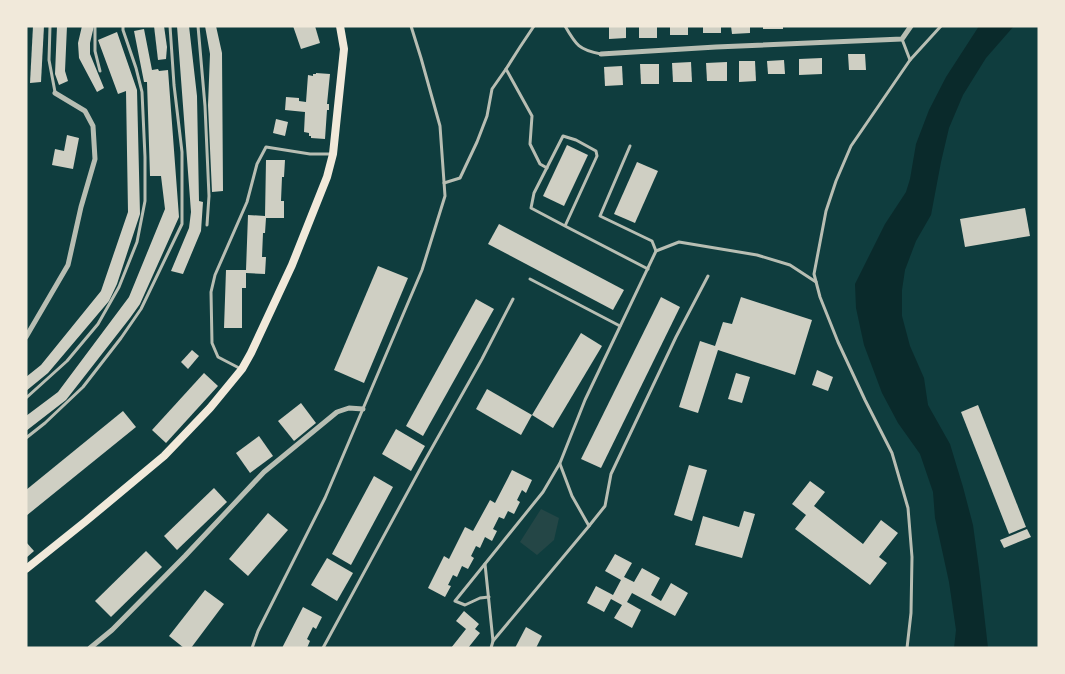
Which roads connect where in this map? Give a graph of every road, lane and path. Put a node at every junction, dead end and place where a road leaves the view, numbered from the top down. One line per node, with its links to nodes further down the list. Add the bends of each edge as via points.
1 (50, 26): 17 (lane, via 48,60)
2 (95, 26): 16 (lane, via 95,51)
3 (123, 26): 33 (lane, via 142,92 145,201 136,242 119,287 98,324 67,361)
4 (170, 26): 35 (lane, via 182,152 182,224 141,309 121,338 83,387)
5 (198, 26): 22 (lane, via 209,187)
6 (340, 26): 19 (main road, via 344,49)
7 (411, 26): 21 (lane, via 440,126)
8 (534, 26): 15 (lane)
9 (565, 26): 13 (lane, via 578,46)
10 (910, 26): 12 (street)
11 (941, 26): 14 (lane)
12 (902, 39): 13 (street); 14 (lane)
13 (601, 54)
14 (910, 60): 28 (lane, via 851,146 836,181 826,211 814,274)
15 (506, 69): 20 (lane, via 532,116 530,144 540,164); 21 (lane, via 492,89 487,116 460,178)
16 (100, 72)
17 (55, 93): 31 (street, via 85,111 93,126 94,159 68,266)
18 (630, 146): 24 (lane, via 600,216 652,241)
19 (333, 154): 32 (main road, via 328,177 292,265); 32 (lane, via 266,147 257,164 211,292 212,343 218,357)
20 (547, 168): 23 (lane, via 534,193 531,208); 23 (lane, via 563,136 596,151 597,156)
21 (444, 183): 34 (lane, via 445,196 422,270)
22 (207, 225)
23 (565, 226): 25 (lane)
24 (656, 250): 25 (lane); 28 (lane, via 679,242 757,255 790,265)
25 (648, 269): 30 (lane)
26 (708, 276): 37 (lane, via 611,474 605,506)
27 (530, 279): 30 (lane)
28 (816, 282): 46 (lane, via 838,342 892,452 908,508 912,557)
29 (513, 299): 44 (lane)
30 (620, 326): 36 (lane)
31 (26, 338)
32 (242, 369): 39 (main road, via 164,456)
33 (26, 398)
34 (363, 409): 42 (street, via 349,408 337,412 264,472 112,630); 43 (lane, via 326,498)
35 (26, 438)
36 (560, 463): 37 (lane, via 572,496); 38 (lane, via 543,492)
37 (590, 526): 41 (lane)
38 (485, 564): 40 (lane); 40 (lane, via 455,601 465,605)
39 (26, 569)
40 (489, 597): 41 (lane)
41 (493, 641): 45 (lane)
42 (90, 648)
43 (252, 648)
44 (324, 648)
45 (491, 648)
46 (907, 648)

